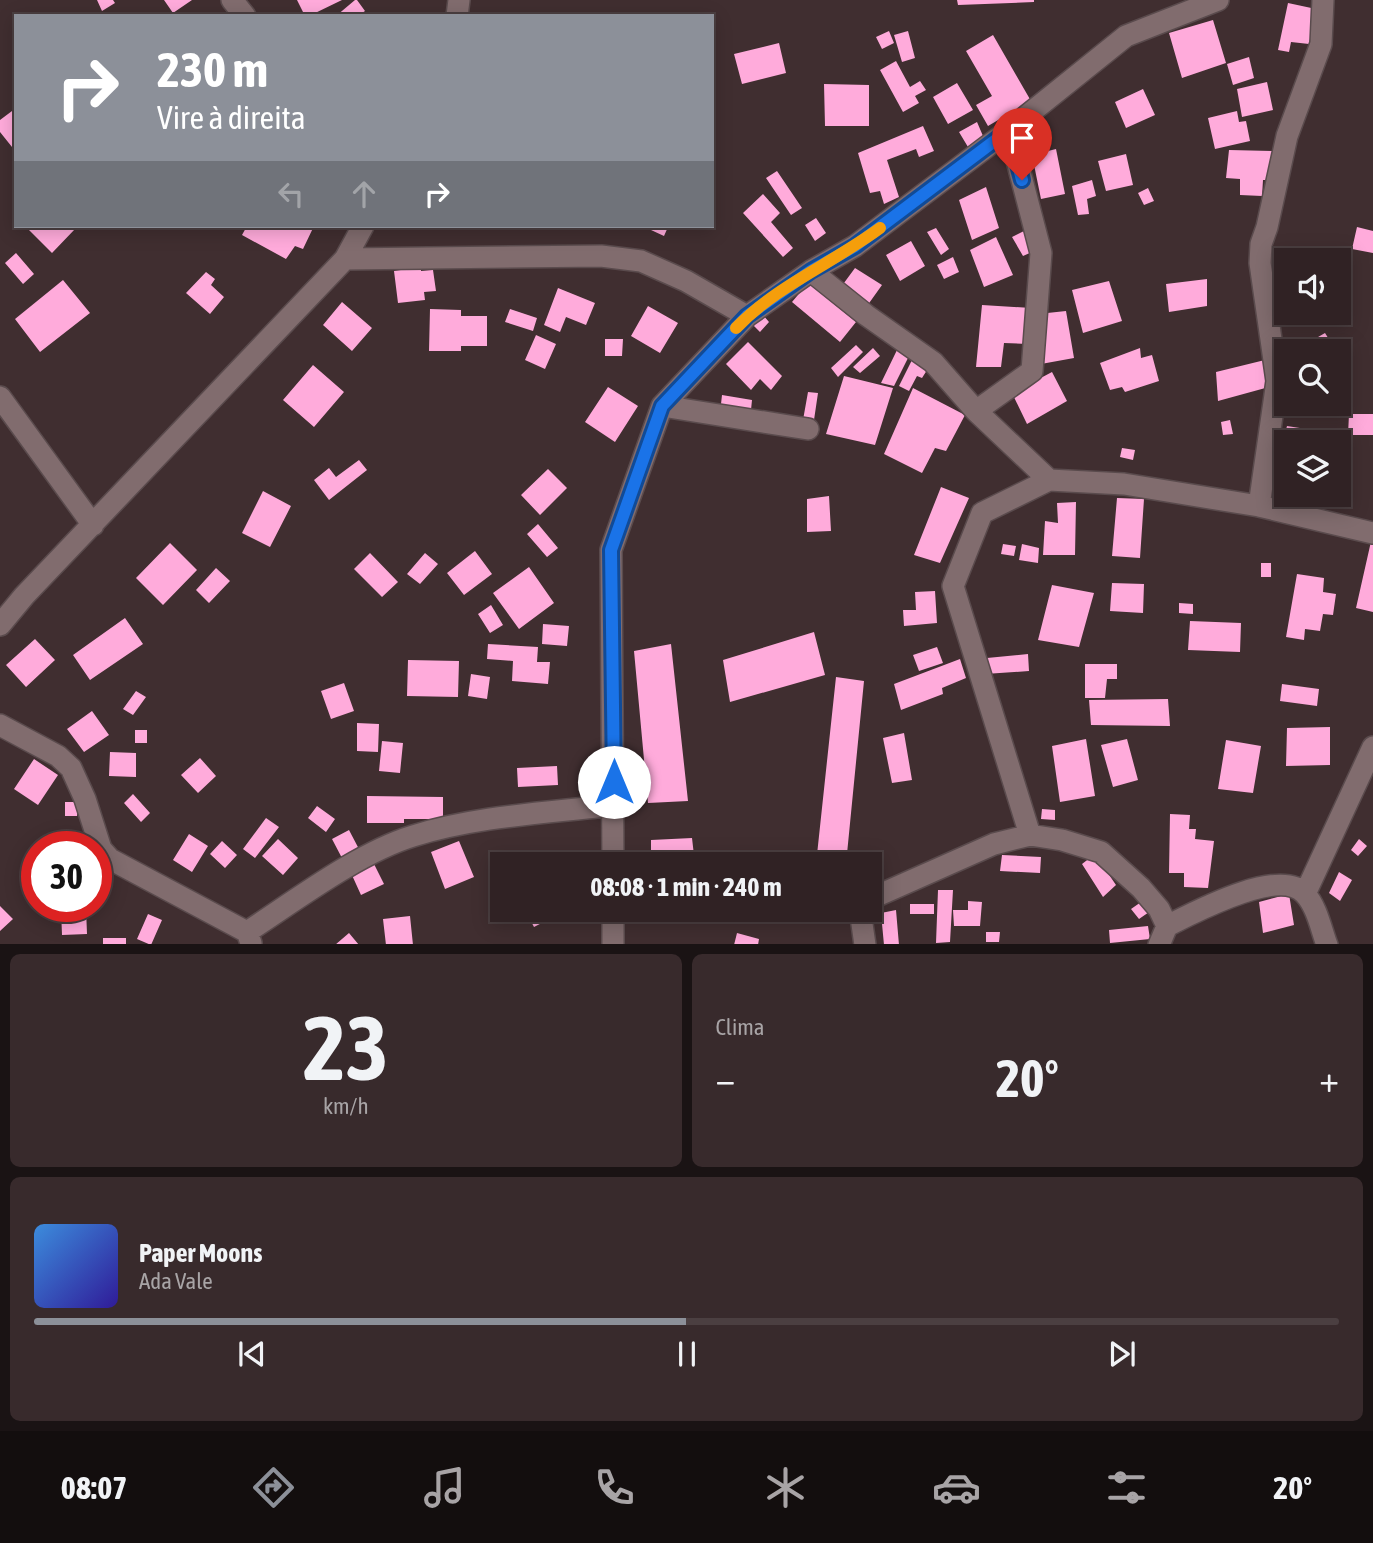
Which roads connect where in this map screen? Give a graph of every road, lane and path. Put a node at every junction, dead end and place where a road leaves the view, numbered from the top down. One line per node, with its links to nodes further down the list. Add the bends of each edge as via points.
1 (232, 0): 4 (street)
2 (1218, 0): 5 (street, via 1126,36)
3 (1323, 0): 15 (street, via 1321,44 1287,136 1261,244 1259,262 1277,381)
4 (243, 14)
5 (1009, 130): 8 (street, via 855,246); 12 (street, via 1041,253 1032,371)
6 (362, 228): 7 (street)
7 (345, 259): 9 (street, via 601,256 641,261); 16 (street)
8 (811, 271): 9 (street); 12 (street, via 933,362)
9 (747, 316): 11 (street)
10 (0, 397): 16 (street)
11 (662, 406): 13 (street); 22 (street, via 611,550)
12 (976, 411): 14 (street)
13 (808, 429)
14 (1049, 480): 15 (street, via 1124,484); 23 (street, via 982,513 953,586)
15 (1259, 506): 17 (street)
16 (93, 525): 18 (street)
17 (1373, 533)
18 (0, 625)
19 (0, 725): 30 (street, via 58,756 71,768 101,849 110,859)
20 (1373, 747): 21 (street)
21 (1368, 769): 26 (street)
22 (614, 805): 24 (street); 30 (street, via 454,825 411,836 367,855)
23 (1030, 835): 25 (street, via 994,844); 29 (street, via 1101,852 1159,909)
24 (614, 852)
25 (882, 894)
26 (1305, 894): 29 (street, via 1292,886 1256,887 1209,905); 33 (street)
27 (613, 922): 31 (street)
28 (862, 922): 32 (street)
29 (1163, 935)
30 (250, 938)
31 (613, 944)
32 (865, 944)
33 (1327, 944)

